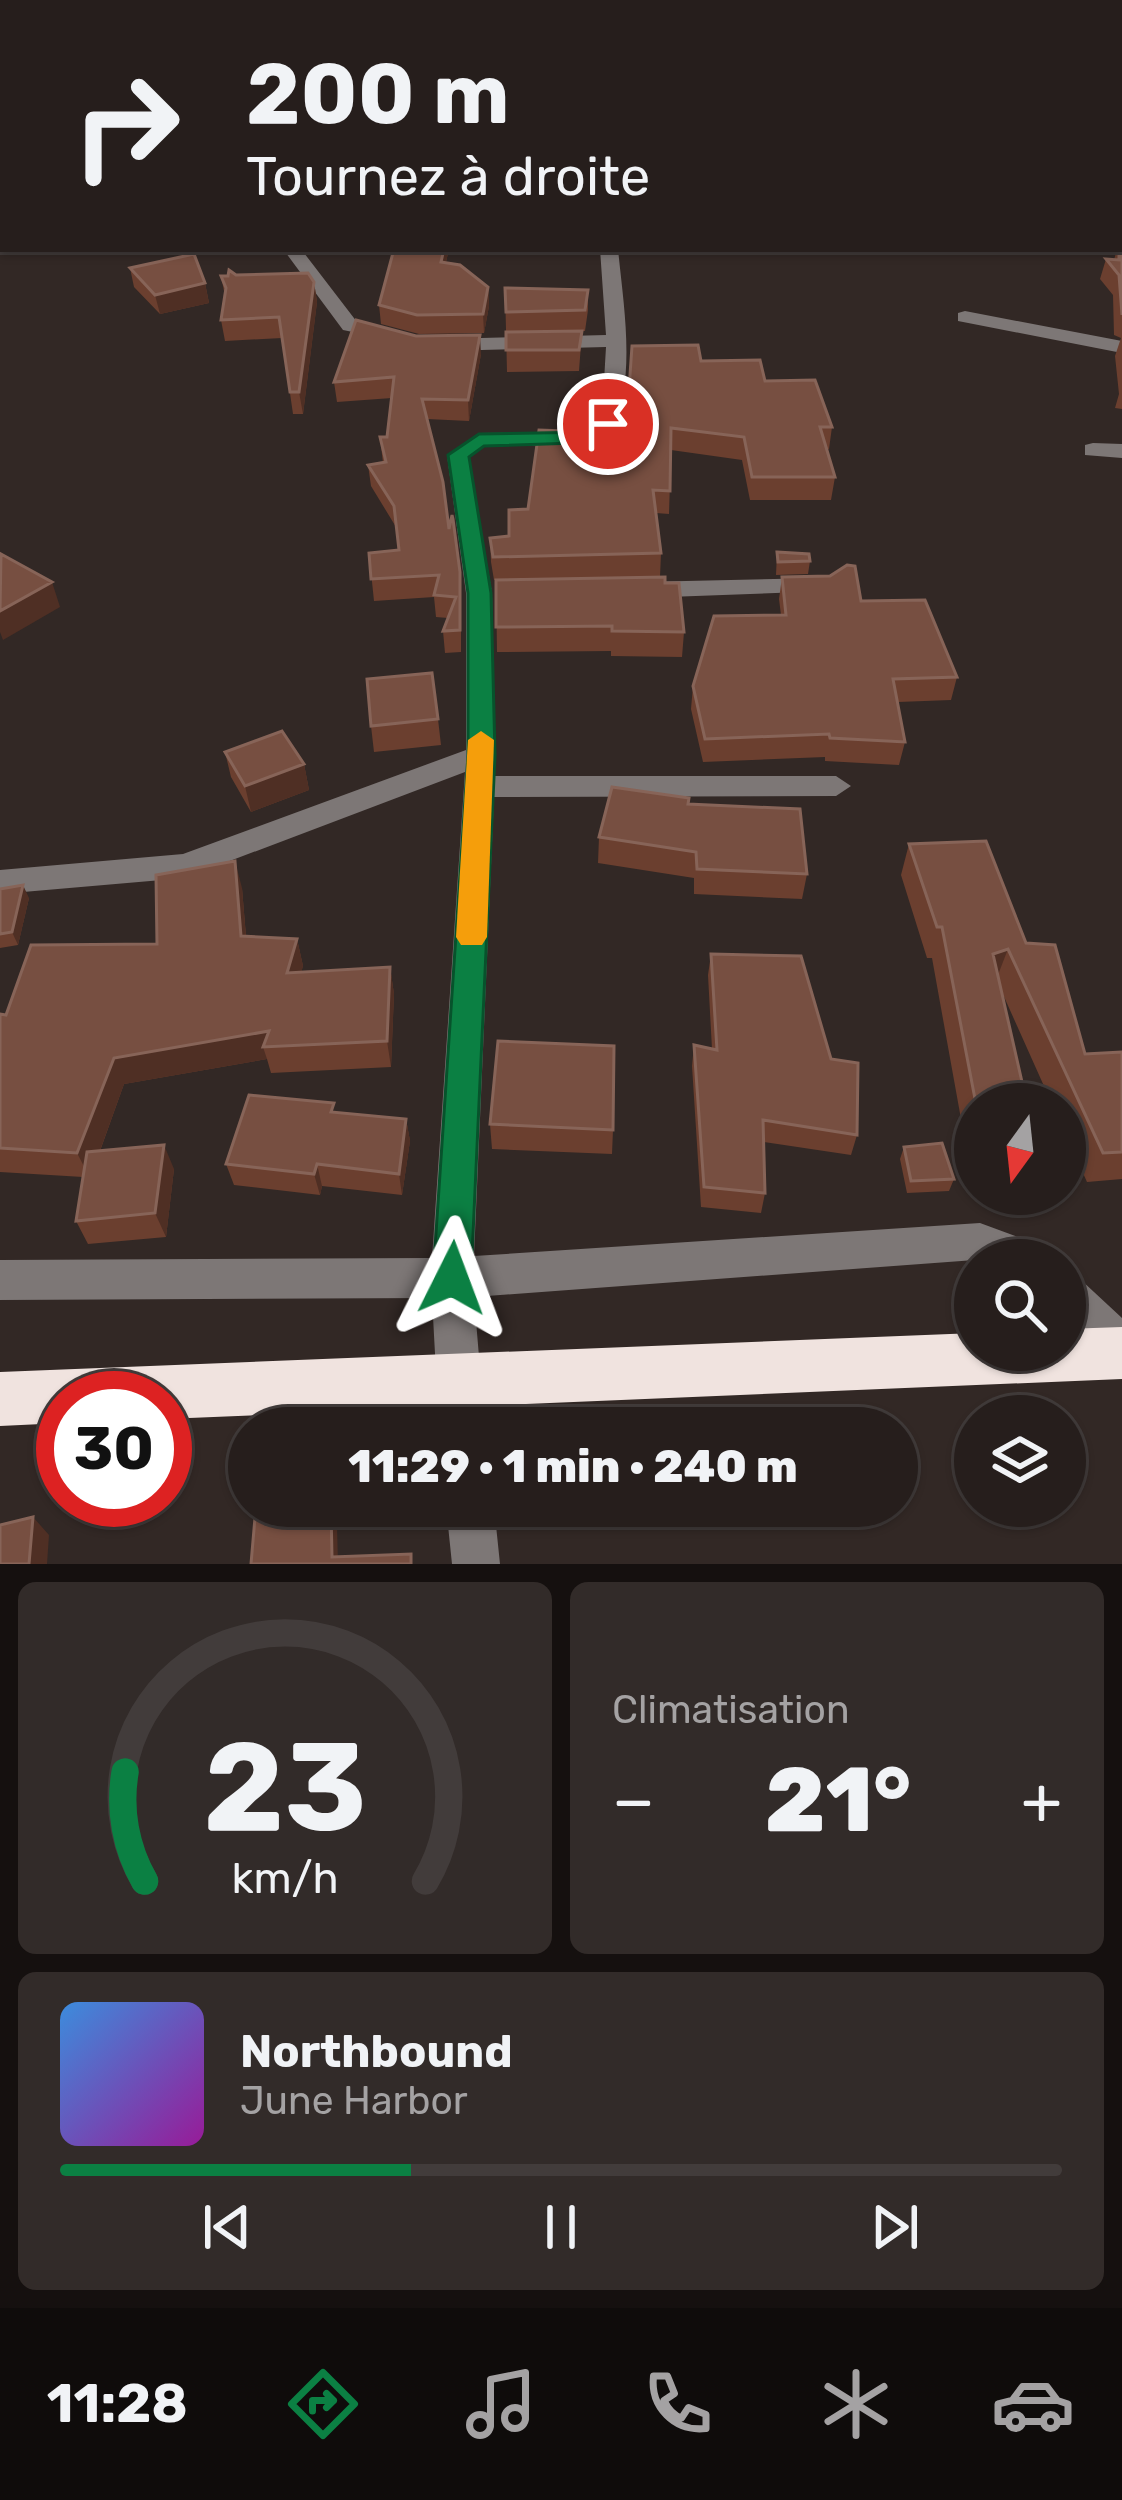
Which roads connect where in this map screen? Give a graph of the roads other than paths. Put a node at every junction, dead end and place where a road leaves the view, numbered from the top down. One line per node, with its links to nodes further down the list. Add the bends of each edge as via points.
1 (294, 252): 4 (street, via 350,326 417,345)
2 (609, 252): 4 (street)
3 (965, 317): 5 (street)
4 (616, 341): 10 (street, via 608,424 598,438 479,440 458,455 491,592)
5 (1122, 347)
6 (1094, 450): 7 (street)
7 (1122, 451)
8 (826, 586): 9 (street)
9 (618, 590)
10 (481, 771): 11 (street); 12 (street, via 185,866); 14 (street)
11 (836, 786)
12 (0, 882)
13 (954, 1244): 14 (street)
14 (452, 1278): 15 (street); 19 (street)
15 (0, 1280)
16 (1086, 1315): 17 (street)
17 (1122, 1350): 19 (highway)
18 (0, 1399): 19 (highway)
19 (460, 1405)
20 (472, 1527): 21 (street)
21 (476, 1564)

